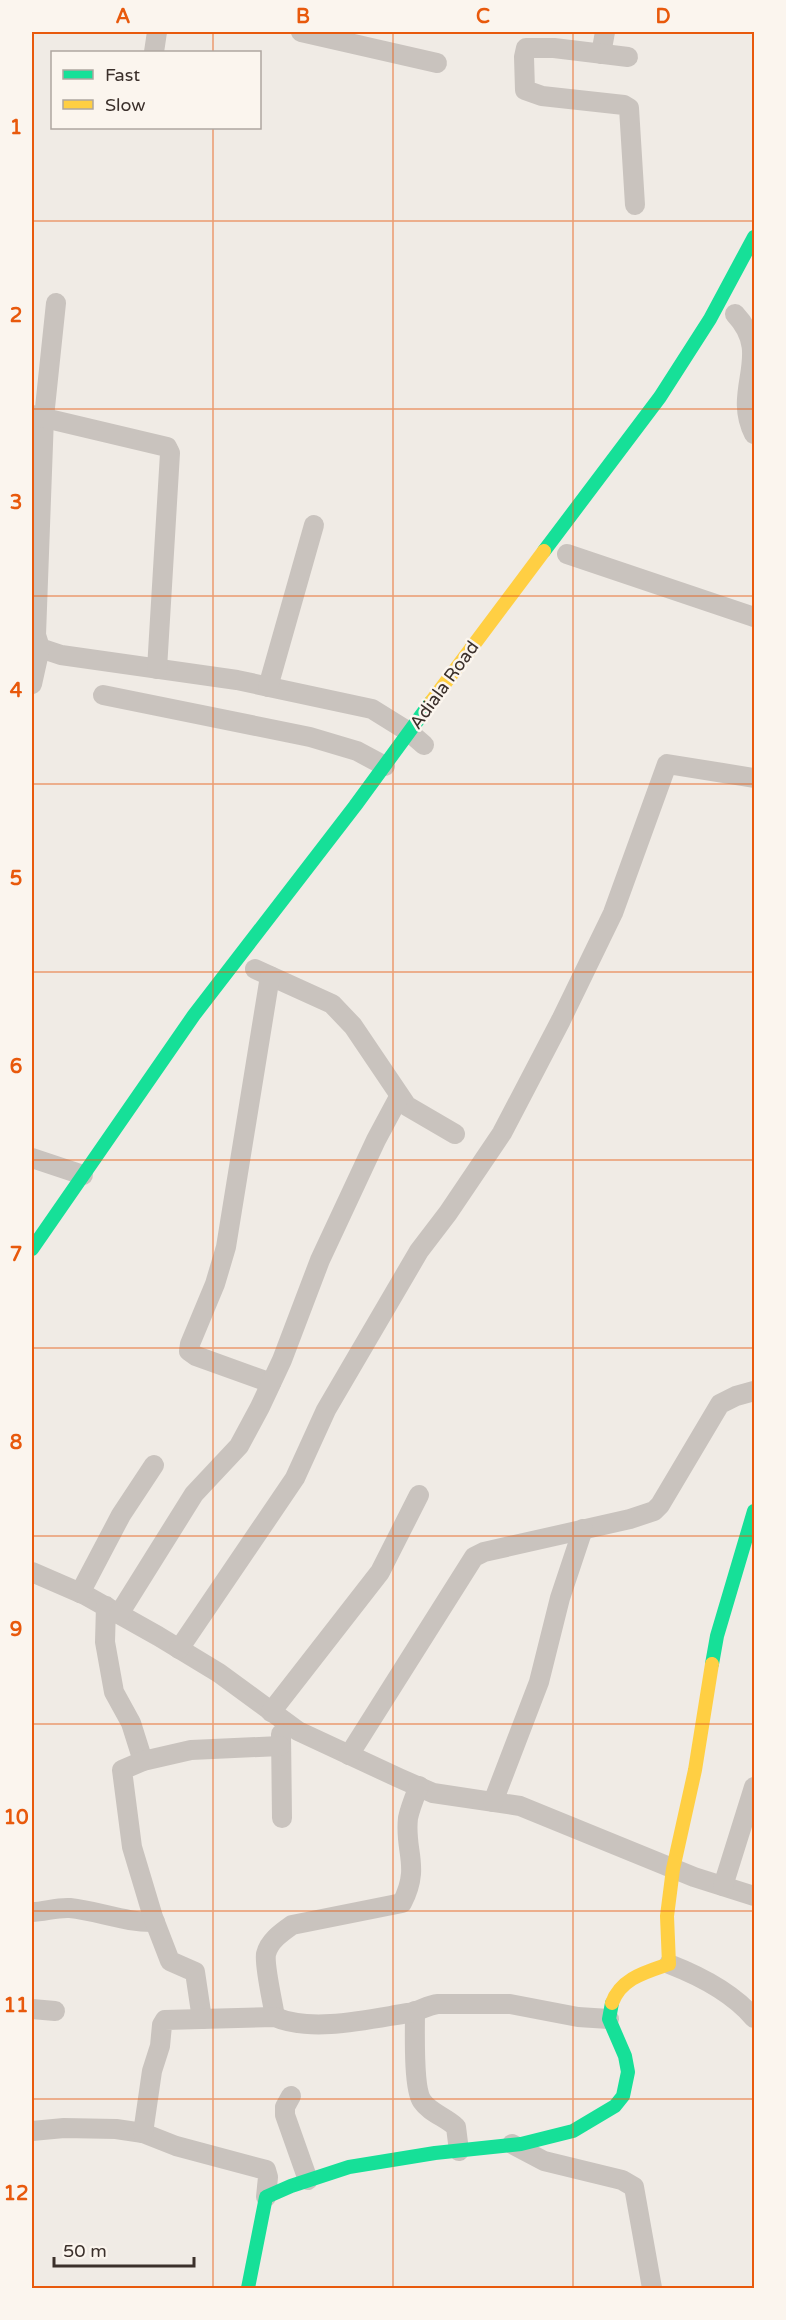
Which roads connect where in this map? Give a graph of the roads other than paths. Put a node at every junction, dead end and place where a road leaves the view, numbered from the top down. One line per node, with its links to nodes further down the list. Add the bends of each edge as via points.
1 (157, 32): 4 (street)
2 (301, 32): 7 (street)
3 (605, 32): 5 (street)
4 (154, 51)
5 (601, 54): 6 (street); 8 (street, via 526,48 525,90 542,96 630,108)
6 (628, 57)
7 (437, 63)
8 (635, 206)
9 (754, 237): 22 (main road, Adiala Road, via 716,309 660,397)
10 (56, 303): 12 (street)
11 (740, 320): 13 (street, via 754,351 745,401 747,420)
12 (38, 416): 17 (street, via 36,635); 18 (street, via 167,447 170,453)
13 (754, 434)
14 (314, 525): 20 (street)
15 (567, 555): 16 (street)
16 (754, 617)
17 (40, 648): 18 (street, via 61,655); 19 (street)
18 (157, 669): 20 (street)
19 (32, 684)
20 (268, 687): 22 (street, via 372,709)
21 (103, 695): 23 (street, via 310,736 357,751)
22 (420, 741): 23 (main road, Adiala Road)
23 (385, 766): 27 (main road, Adiala Road, via 194,1015)
24 (754, 778): 41 (street, via 667,764 614,913 502,1133 419,1251 326,1410 300,1469)
25 (187, 1051): 27 (main road, Adiala Road)
26 (399, 1097): 28 (street, via 406,1106); 32 (street, via 320,1260); 32 (street, via 340,1011 259,970 226,1246 189,1351)
27 (118, 1122): 30 (main road, Adiala Road)
28 (455, 1134)
29 (32, 1158): 30 (street)
30 (83, 1175): 31 (main road, Adiala Road)
31 (32, 1249)
32 (271, 1383): 40 (street, via 239,1446 194,1494)
33 (754, 1391): 37 (street, via 720,1404 654,1510)
34 (154, 1465): 39 (street, via 121,1515)
35 (419, 1496): 42 (street, via 380,1572)
36 (754, 1511): 50 (main road, via 717,1636 695,1770)
37 (583, 1529): 44 (street, via 474,1557); 48 (street, via 560,1598 539,1682)
38 (32, 1572): 39 (street)
39 (80, 1593): 40 (street)
40 (112, 1610): 41 (street); 45 (street, via 105,1642 114,1692 131,1723)
41 (179, 1649): 42 (street)
42 (277, 1716): 43 (street); 44 (street, via 298,1731)
43 (280, 1746): 45 (street, via 191,1750); 49 (street)
44 (350, 1755): 46 (street)
45 (143, 1761): 54 (street, via 122,1770 121,1776 132,1847)
46 (419, 1786): 48 (street, via 433,1793); 59 (street, via 408,1818 412,1874 402,1903 292,1925 282,1932 267,1953)
47 (754, 1787): 51 (street)
48 (493, 1802): 50 (street, via 520,1806)
49 (282, 1818)
50 (673, 1869): 51 (street); 55 (main road, via 667,1916)
51 (723, 1886): 52 (street)
52 (754, 1896)
53 (32, 1912): 54 (street, via 66,1908)
54 (155, 1922): 61 (street, via 170,1960 195,1972)
55 (669, 1964): 60 (street, via 721,1990); 62 (main road, via 638,1974 620,1987 612,2000)
56 (32, 2009): 57 (street)
57 (54, 2011)
58 (415, 2011): 59 (street, via 327,2024 292,2023); 62 (street, via 438,2004 510,2004); 69 (street, via 417,2087 421,2100 456,2127)
59 (275, 2017): 61 (street)
60 (754, 2018)
61 (202, 2019): 67 (street, via 165,2020 162,2025)
62 (609, 2019): 68 (main road, via 628,2072 623,2096 615,2106 573,2131)
63 (291, 2096): 70 (street, via 285,2115)
64 (32, 2115): 65 (street)
65 (63, 2128): 66 (street); 67 (street)
66 (32, 2131)
67 (142, 2133): 71 (street, via 266,2170)
68 (512, 2144): 69 (main road); 73 (street, via 544,2161 622,2180 634,2187)
69 (459, 2151): 70 (main road, via 379,2161)
70 (308, 2180): 71 (main road)
71 (266, 2198): 72 (main road)
72 (248, 2289)
73 (652, 2289)

